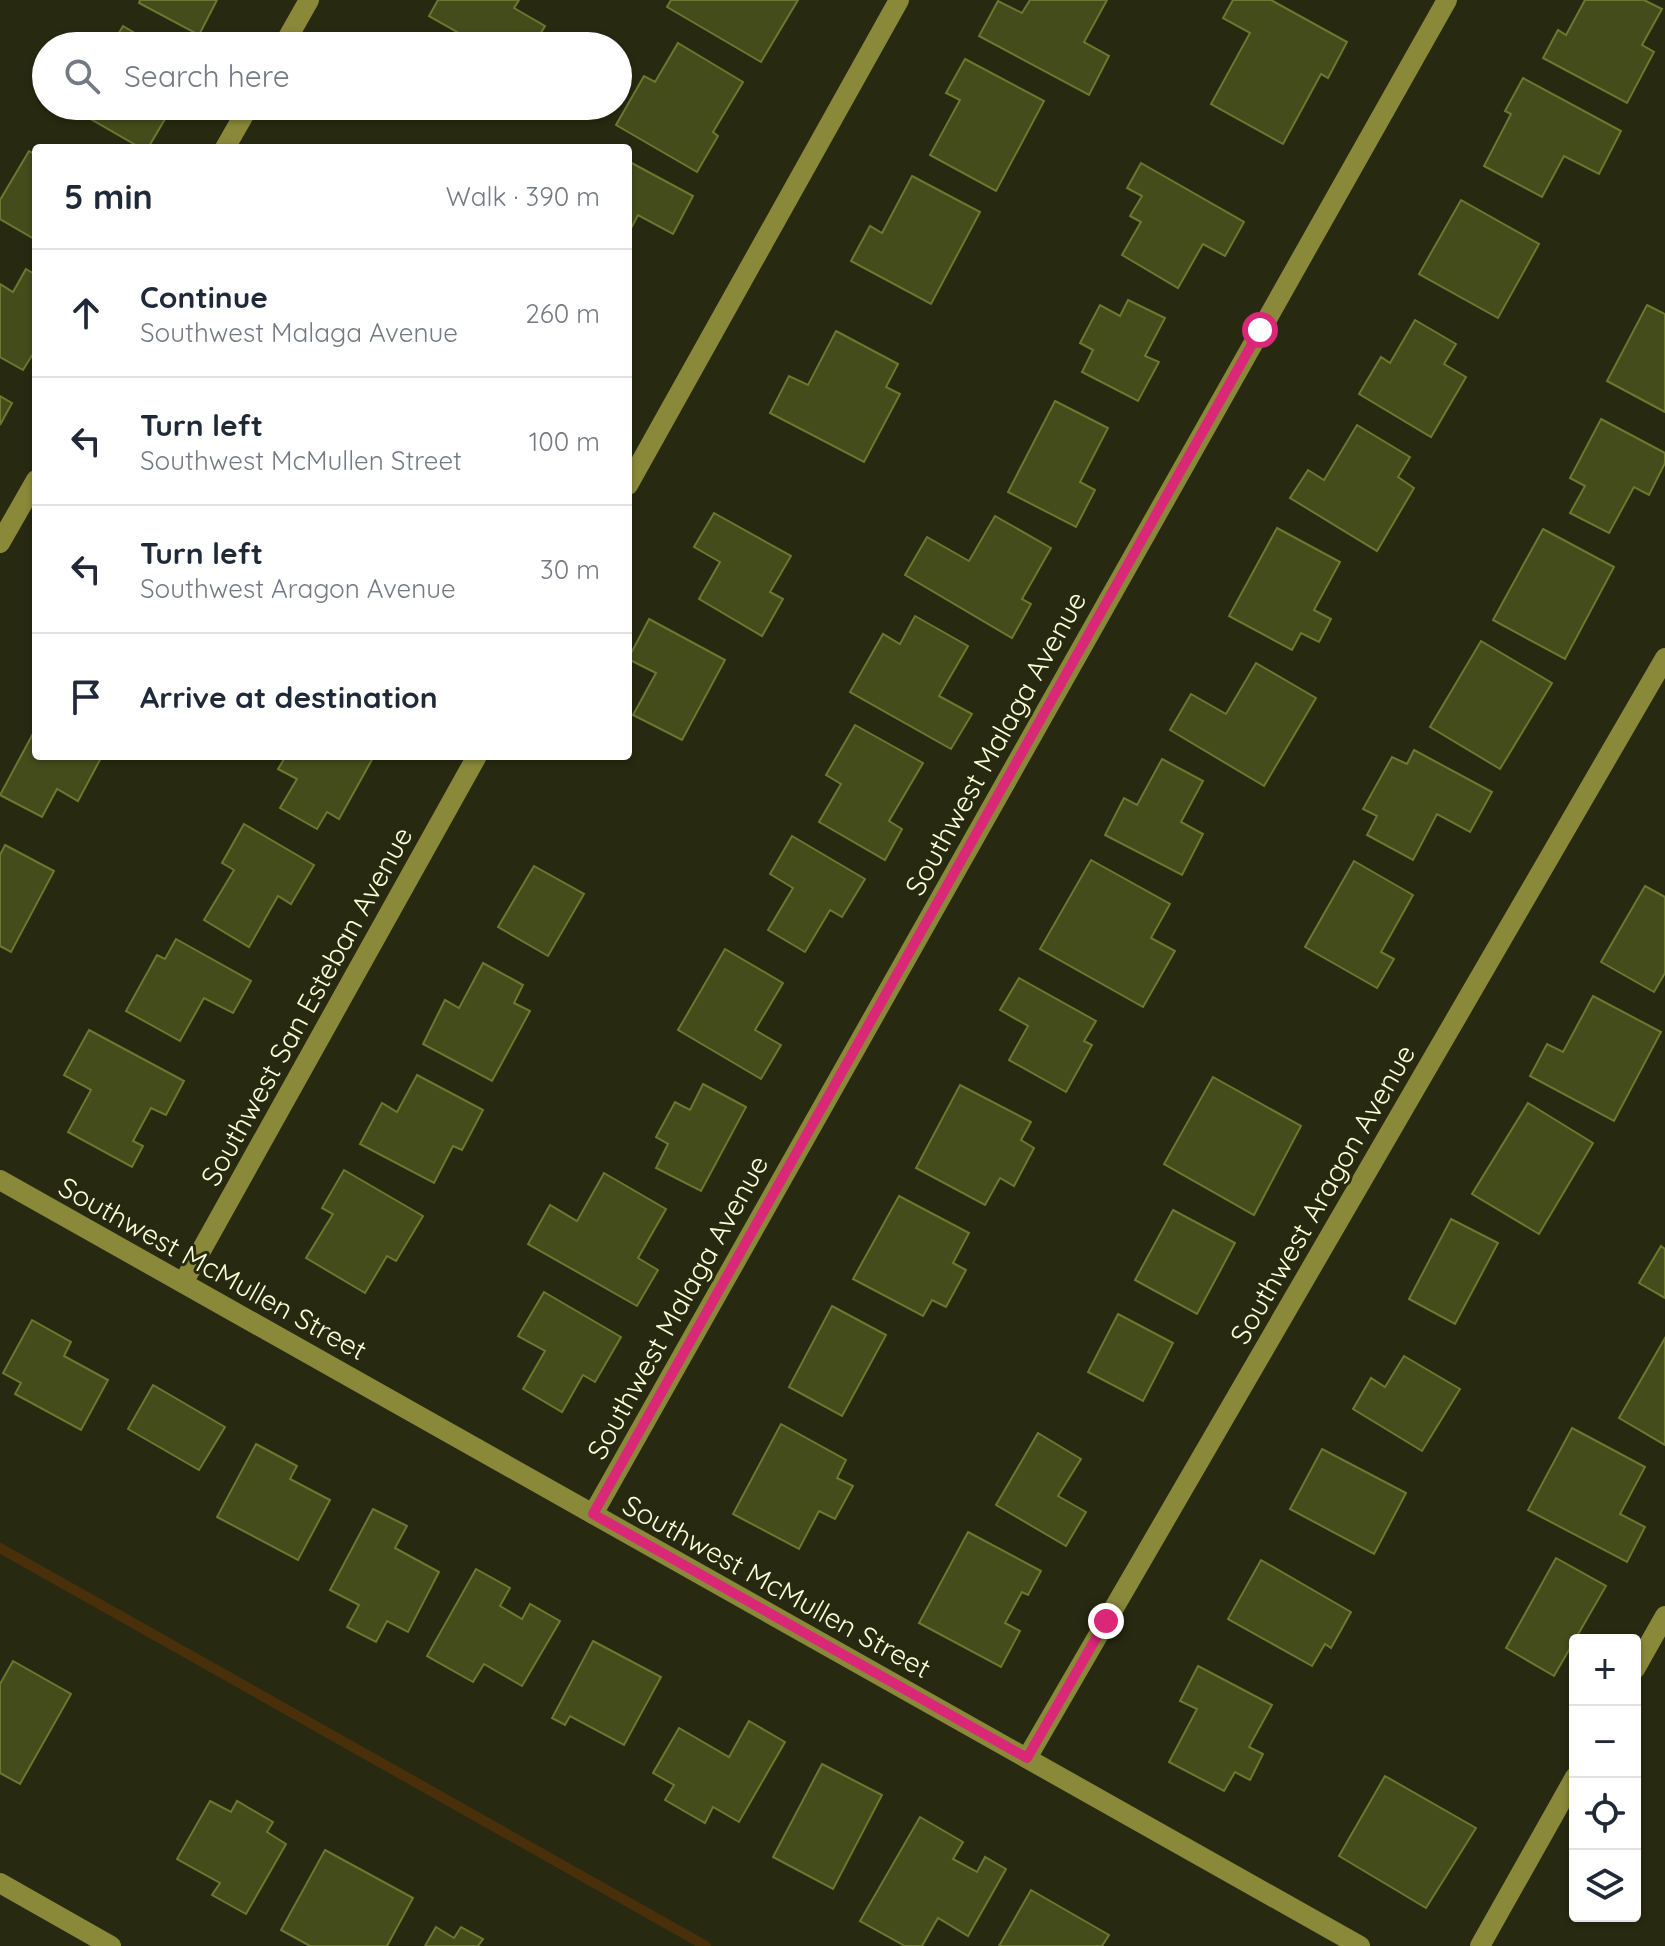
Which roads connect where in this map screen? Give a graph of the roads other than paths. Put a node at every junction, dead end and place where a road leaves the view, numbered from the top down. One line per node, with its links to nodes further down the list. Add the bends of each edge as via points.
1 (309, 0): 4 (street)
2 (899, 0): 7 (street)
3 (1447, 0): 14 (street, Southwest Malaga Avenue)
4 (291, 32)
5 (241, 120): 6 (street)
6 (227, 144)
7 (632, 478)
8 (32, 487): 9 (street)
9 (0, 543)
10 (1665, 658): 17 (street, Southwest Aragon Avenue)
11 (475, 760): 13 (street, Southwest San Esteban Avenue)
12 (0, 1180): 13 (street, Southwest McMullen Street)
13 (183, 1283): 14 (street, Southwest McMullen Street)
14 (593, 1514): 17 (street, Southwest McMullen Street)
15 (1665, 1616): 16 (street)
16 (1641, 1658)
17 (1027, 1758): 21 (street, Southwest McMullen Street)
18 (1574, 1778): 22 (street)
19 (0, 1883): 20 (street)
20 (111, 1946)
21 (1360, 1946)
22 (1480, 1946)

